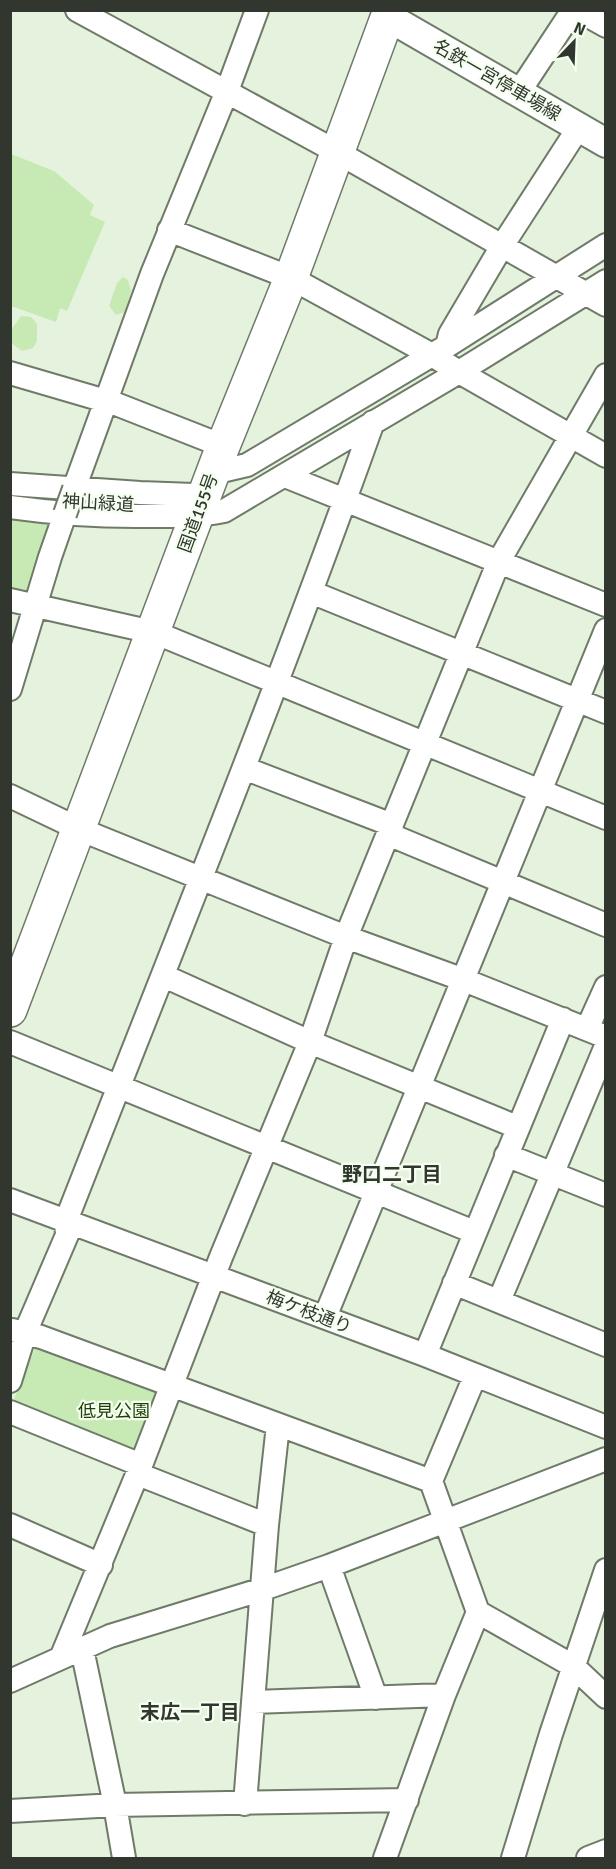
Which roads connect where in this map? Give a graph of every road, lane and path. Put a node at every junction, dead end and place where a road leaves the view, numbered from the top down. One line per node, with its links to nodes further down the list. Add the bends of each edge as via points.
1 (77, 10): 6 (street)
2 (257, 10): 6 (street)
3 (573, 11): 5 (street); 7 (street)
4 (387, 12): 7 (main road, 名鉄一宮停車場線); 10 (highway, 国道155号)
5 (606, 26)
6 (226, 91): 10 (street); 11 (street)
7 (519, 92): 8 (main road, 名鉄一宮停車場線)
8 (579, 128): 9 (main road, 名鉄一宮停車場線); 13 (street)
9 (606, 143)
10 (337, 152): 13 (street); 15 (highway, 国道155号)
11 (169, 230): 15 (street); 21 (street)
12 (606, 245): 17 (street)
13 (502, 246): 17 (street); 18 (street, via 450,334)
14 (606, 262): 17 (street)
15 (291, 278): 18 (street); 27 (highway, 国道155号)
16 (606, 281): 17 (street)
17 (580, 290): 18 (street); 18 (street)
18 (446, 359): 22 (street); 23 (street); 27 (street)
19 (10, 373): 21 (street)
20 (606, 375): 23 (street)
21 (106, 401): 27 (street); 28 (street)
22 (373, 422): 25 (street); 30 (street)
23 (571, 436): 24 (street); 33 (street)
24 (606, 456)
25 (285, 476): 27 (street, via 224,512); 30 (street)
26 (10, 484): 28 (street)
27 (205, 487): 28 (street, via 194,495); 29 (street, 神山緑道, via 58,501); 32 (street); 39 (highway, 国道155号)
28 (74, 489): 32 (street, bridge)
29 (10, 495)
30 (345, 499): 33 (street); 34 (street)
31 (10, 507): 32 (street)
32 (65, 514): 37 (street)
33 (499, 561): 36 (street); 40 (street)
34 (311, 592): 40 (street); 41 (street)
35 (10, 600): 37 (street)
36 (606, 605)
37 (35, 606): 39 (street); 42 (street)
38 (606, 630): 43 (street)
39 (152, 633): 41 (street); 50 (highway, 国道155号)
40 (461, 652): 43 (street); 45 (street)
41 (275, 683): 45 (street); 46 (street)
42 (10, 689)
43 (577, 700): 44 (street); 47 (street)
44 (606, 712)
45 (425, 744): 47 (street); 51 (street)
46 (244, 768): 51 (street); 52 (street)
47 (541, 791): 49 (street); 53 (street)
48 (10, 796): 50 (street)
49 (606, 818)
50 (79, 829): 52 (street); 59 (highway, 国道155号)
51 (390, 829): 53 (street); 55 (street)
52 (202, 879): 55 (street); 56 (street)
53 (503, 881): 54 (street); 57 (street)
54 (606, 925)
55 (346, 938): 57 (street); 63 (street)
56 (164, 976): 63 (street); 65 (street)
57 (464, 980): 60 (street); 66 (street)
58 (606, 987): 61 (street)
59 (10, 1010)
60 (562, 1018): 61 (street); 67 (street)
61 (596, 1033)
62 (10, 1042): 65 (street)
63 (310, 1042): 66 (street); 68 (street)
64 (606, 1046): 70 (street)
65 (118, 1087): 68 (street); 74 (street)
66 (420, 1088): 67 (street); 71 (street)
67 (517, 1128): 69 (street)
68 (267, 1148): 71 (street); 76 (street)
69 (506, 1155): 70 (street); 75 (street)
70 (552, 1174): 72 (street); 78 (street)
71 (375, 1193): 75 (street); 79 (street)
72 (606, 1196)
73 (10, 1200): 74 (street, 梅ケ枝通り)
74 (66, 1221): 76 (street, 梅ケ枝通り); 80 (street, via 67,1234)
75 (474, 1232): 77 (street)
76 (214, 1276): 79 (street, 梅ケ枝通り); 85 (street)
77 (454, 1283): 78 (street); 82 (street)
78 (499, 1301): 81 (street)
79 (325, 1317): 82 (street, 梅ケ枝通り)
80 (18, 1331): 84 (street); 85 (street)
81 (606, 1345)
82 (425, 1355): 83 (street, 梅ケ枝通り)
83 (476, 1376): 88 (street, 梅ケ枝通り); 91 (street)
84 (10, 1381)
85 (172, 1386): 87 (street); 90 (street)
86 (10, 1412): 90 (street)
87 (278, 1425): 91 (street); 94 (street)
88 (606, 1427)
89 (606, 1459): 92 (street)
90 (140, 1470): 94 (street); 95 (street)
91 (431, 1481): 92 (street)
92 (446, 1521): 96 (street); 99 (street)
93 (10, 1525): 95 (street)
94 (267, 1525): 98 (street)
95 (101, 1565): 100 (street)
96 (328, 1566): 98 (street); 105 (street)
97 (606, 1570): 101 (street)
98 (263, 1589): 100 (street, via 110,1636); 106 (street)
99 (478, 1612): 101 (street); 103 (street)
100 (71, 1654): 102 (street); 109 (street)
101 (573, 1666): 104 (street); 114 (street)
102 (12, 1678)
103 (444, 1695): 105 (street); 107 (street)
104 (606, 1697)
105 (376, 1698): 106 (street)
106 (253, 1702): 108 (street)
107 (407, 1800): 108 (street); 113 (street)
108 (245, 1804): 109 (street)
109 (115, 1805): 110 (street); 112 (street)
110 (10, 1811)
111 (606, 1851): 115 (street)
112 (124, 1858)
113 (385, 1858)
114 (513, 1858)
115 (588, 1858)

